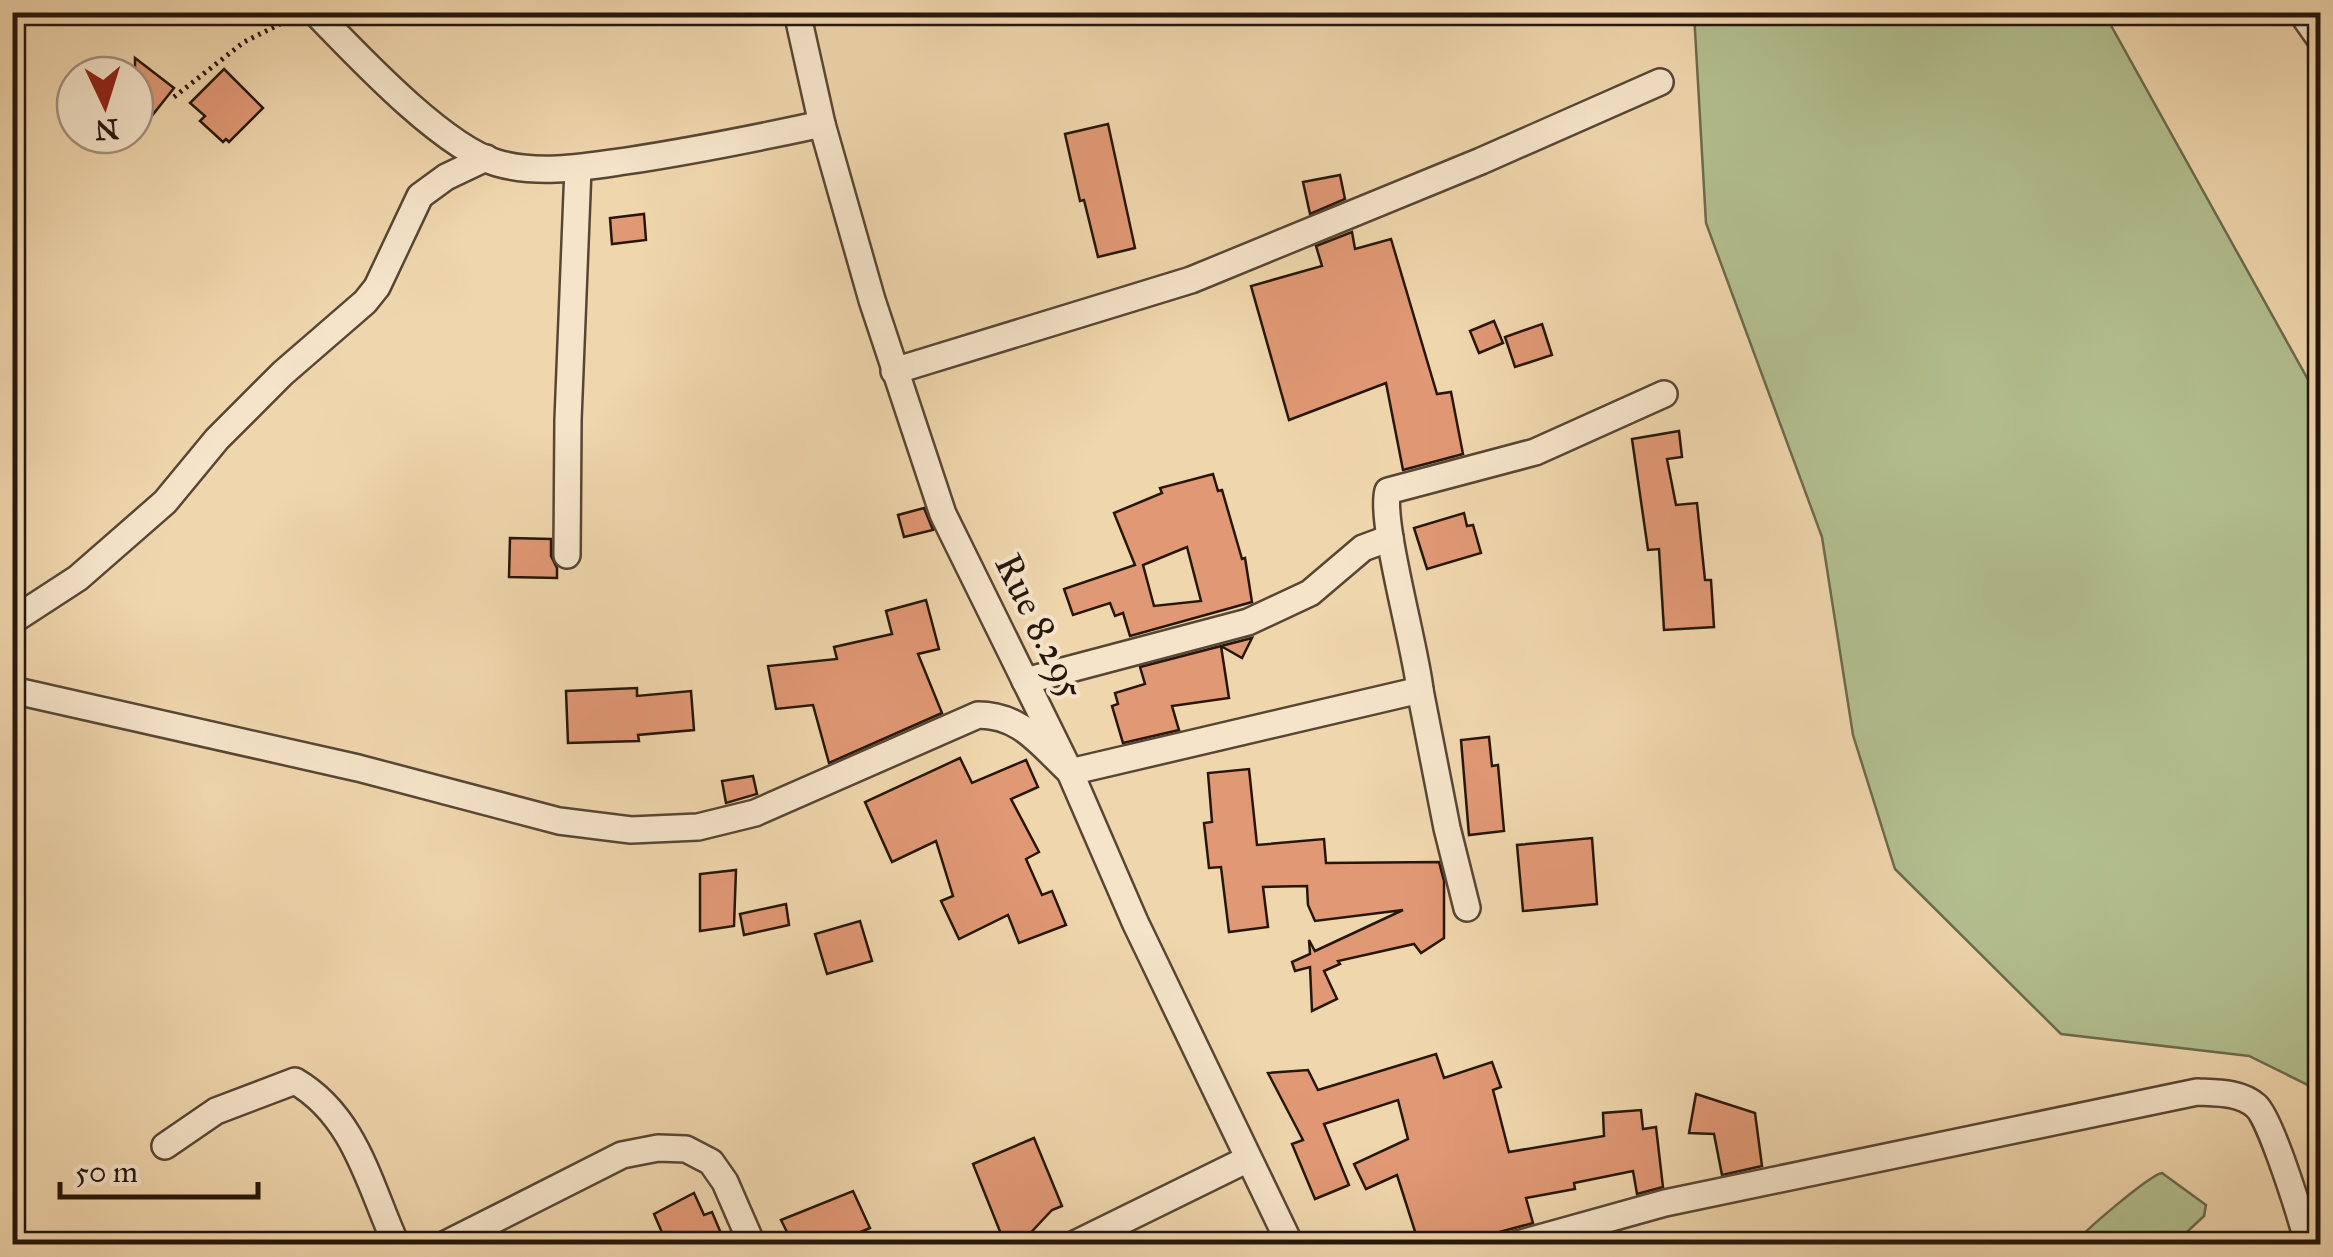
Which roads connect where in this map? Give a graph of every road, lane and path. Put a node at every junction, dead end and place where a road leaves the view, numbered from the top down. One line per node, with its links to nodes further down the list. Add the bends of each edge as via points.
1 (304, 12): 7 (path, via 244,42)
2 (315, 12): 9 (street, via 373,72 452,139)
3 (797, 12): 8 (street, Rue 8.295)
4 (2301, 12): 5 (street)
5 (2320, 38)
6 (1660, 82): 11 (street, via 1191,280)
7 (174, 97)
8 (822, 124): 10 (street); 11 (street, Rue 8.295)
9 (486, 158): 10 (street, via 543,170); 15 (street, via 420,196 366,302 216,439 166,502 78,578)
10 (578, 168): 14 (street)
11 (894, 371): 16 (street, Rue 8.295, via 943,514)
12 (1664, 394): 13 (street, via 1536,452 1388,491)
13 (1390, 538): 16 (street, via 1363,548 1310,592 1248,622); 18 (street)
14 (567, 555)
15 (12, 621)
16 (1025, 681): 19 (street, Rue 8.295)
17 (12, 690): 19 (street, via 559,821 631,830 698,827 755,813 978,715 1016,721)
18 (1420, 690): 19 (street); 20 (street)
19 (1070, 772): 22 (street, Rue 8.295)
20 (1467, 908)
21 (165, 1146): 23 (street, via 216,1111 296,1080 320,1096 356,1146)
22 (1248, 1159): 26 (street); 27 (street, Rue 8.295)
23 (396, 1244)
24 (446, 1244): 25 (street, via 622,1155 658,1148 686,1149 711,1162)
25 (752, 1244)
26 (1074, 1244)
27 (1290, 1244)
28 (1518, 1244): 29 (street, via 1665,1203 2197,1092 2233,1094 2258,1107)
29 (2308, 1244)

